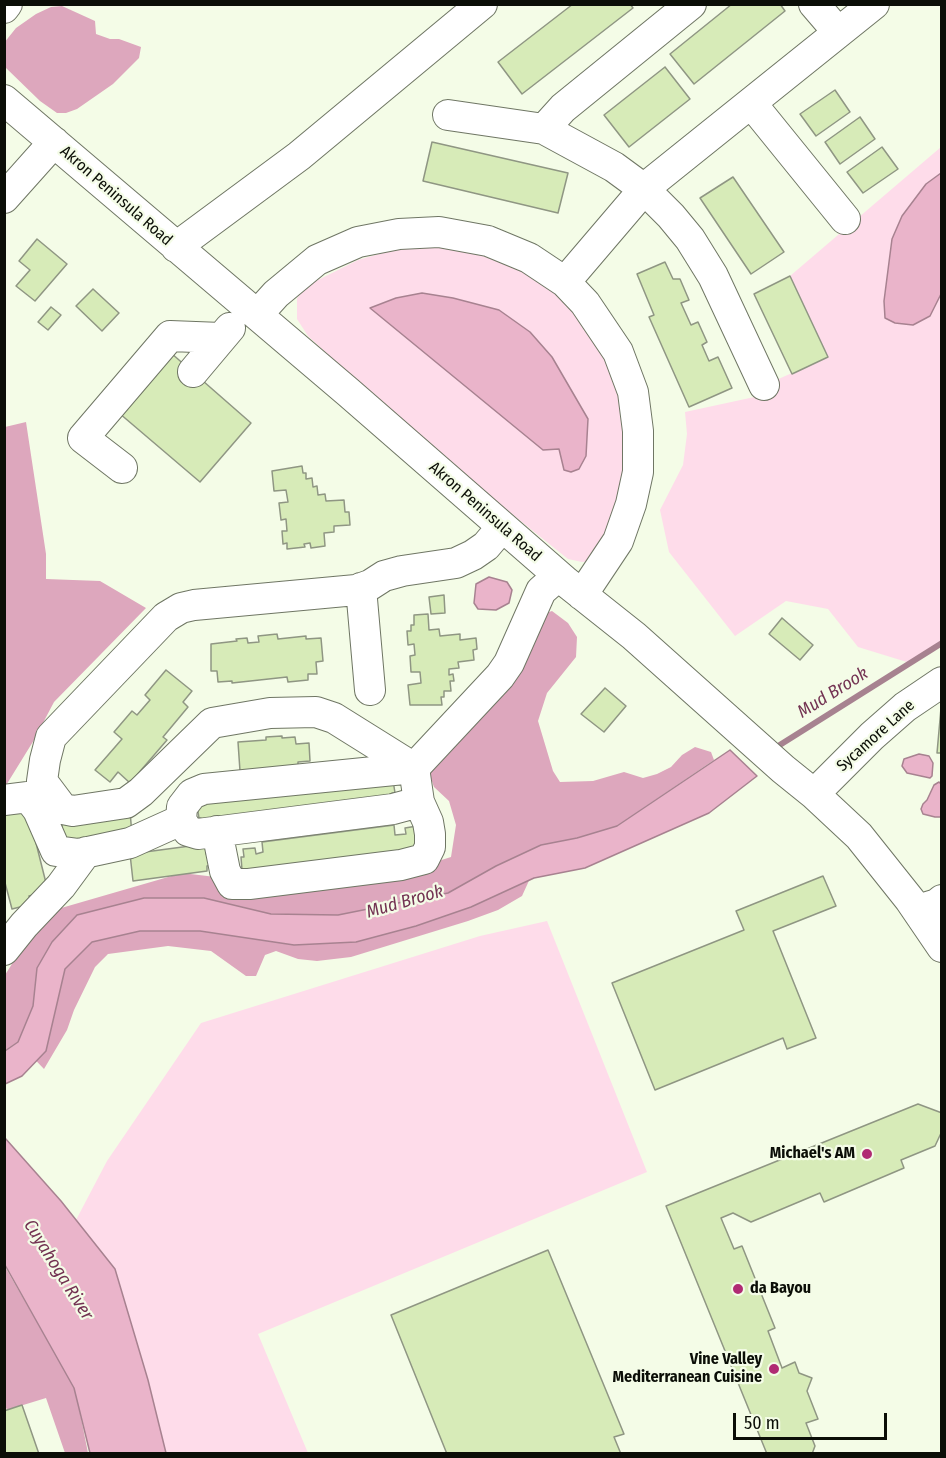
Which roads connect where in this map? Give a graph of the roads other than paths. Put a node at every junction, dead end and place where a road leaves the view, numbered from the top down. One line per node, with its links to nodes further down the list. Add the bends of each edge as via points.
1 (482, 4): 14 (street, via 299,156)
2 (691, 4): 9 (street, via 563,108)
3 (814, 4): 5 (street)
4 (874, 4): 5 (street)
5 (838, 32): 7 (street)
6 (4, 100): 10 (street, Akron Peninsula Road)
7 (751, 103): 11 (street); 13 (street)
8 (448, 115): 9 (street)
9 (544, 129): 11 (street, via 614,167)
10 (54, 142): 12 (street); 14 (street, Akron Peninsula Road)
11 (644, 189): 15 (street); 19 (street, via 690,239)
12 (4, 198)
13 (846, 219)
14 (176, 247): 16 (street, Akron Peninsula Road)
15 (565, 282): 16 (street, via 529,258 488,241 439,232 399,234 358,242 317,260); 24 (street, via 585,303 618,352 633,392 638,431 638,472 631,504 618,541)
16 (252, 311): 17 (street); 21 (street, Akron Peninsula Road)
17 (221, 338): 18 (street); 20 (street, via 170,336 83,438)
18 (193, 372)
19 (764, 385)
20 (122, 468)
21 (502, 527): 22 (street, Akron Peninsula Road); 23 (street, via 486,546 456,563 402,571)
22 (558, 576): 24 (street, Akron Peninsula Road); 27 (street, via 541,591 500,676)
23 (361, 588): 26 (street); 27 (street, via 194,605 166,617 51,737 42,781 63,809 126,803 212,723 281,713 316,712 334,718)
24 (582, 595): 28 (street, Akron Peninsula Road)
25 (942, 682): 28 (street, Sycamore Lane, via 872,736)
26 (370, 690)
27 (414, 768): 30 (street); 31 (street, via 204,789 192,794 182,807)
28 (814, 795): 34 (street, Akron Peninsula Road)
29 (4, 800): 33 (street, via 28,797 56,851)
30 (419, 802): 32 (street, via 393,809); 32 (street, via 428,822 430,847 424,859 401,865 232,884 225,871)
31 (181, 820): 32 (street, via 188,831); 33 (street, via 130,843)
32 (217, 831)
33 (86, 852): 35 (street, via 61,886)
34 (929, 905): 36 (street, Akron Peninsula Road)
35 (7, 934)
36 (942, 947)

